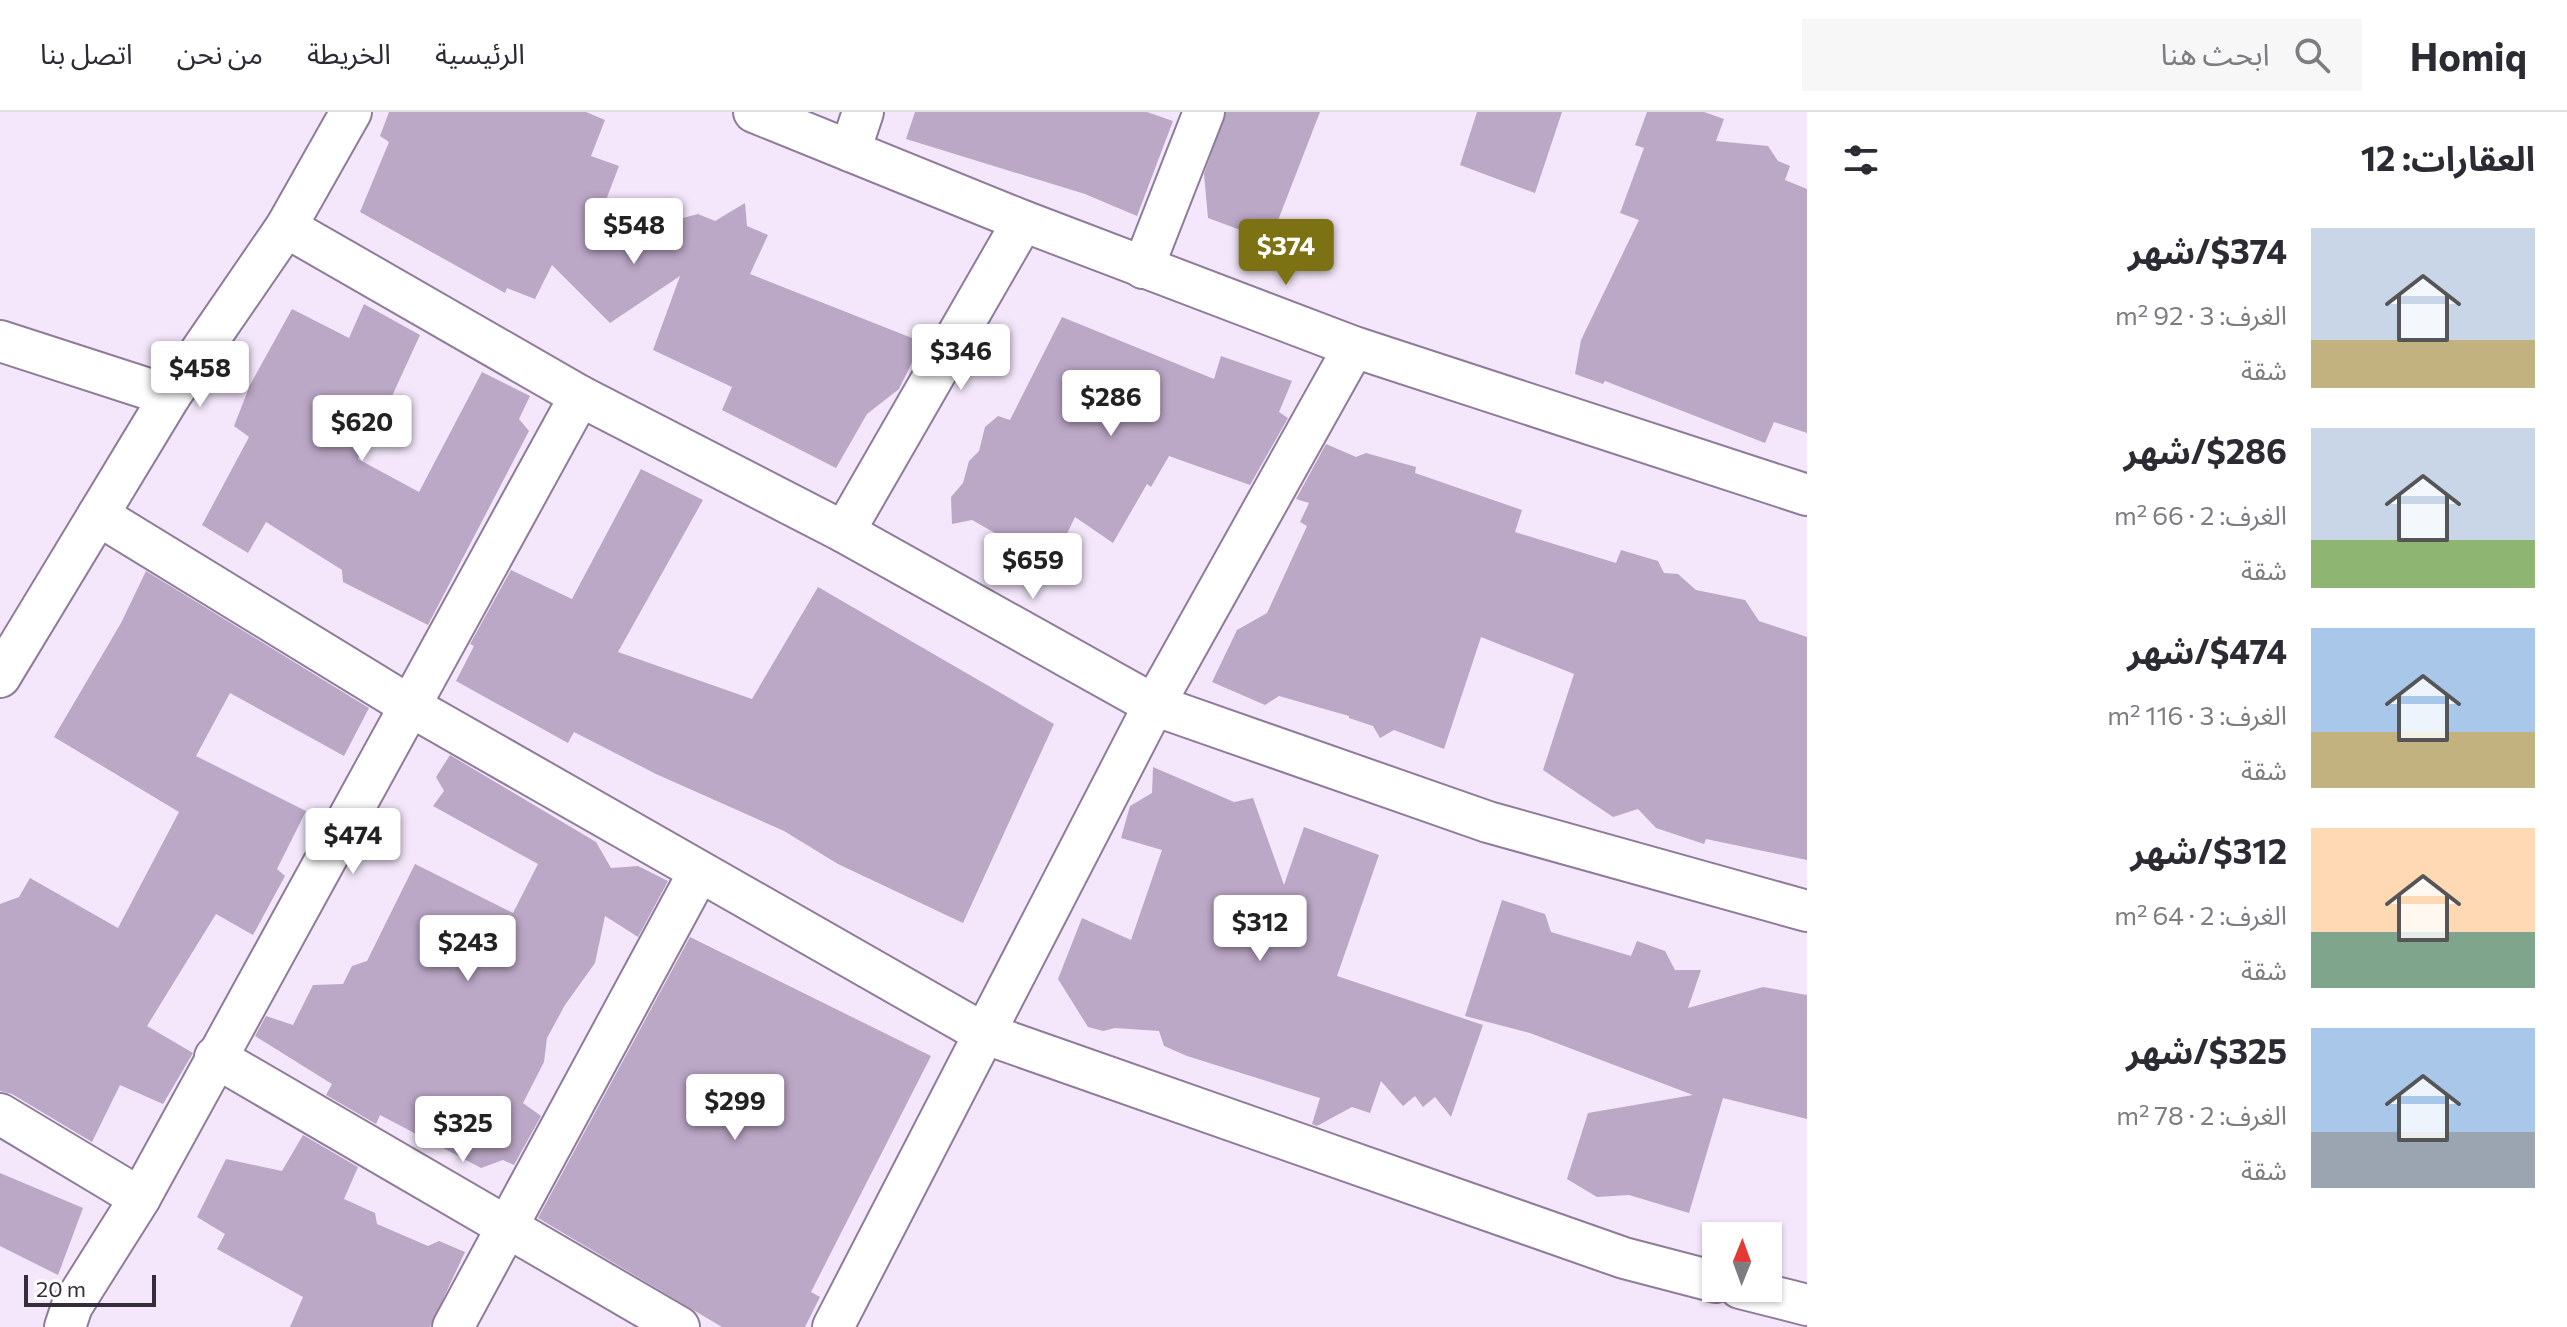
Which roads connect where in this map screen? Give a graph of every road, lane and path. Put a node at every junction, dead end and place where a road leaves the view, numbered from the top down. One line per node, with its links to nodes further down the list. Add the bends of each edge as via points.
1 (351, 112): 7 (street)
2 (754, 112): 5 (street)
3 (863, 112): 5 (street)
4 (1204, 112): 8 (street)
5 (850, 151): 6 (street)
6 (1023, 221): 8 (street); 15 (street)
7 (286, 227): 11 (street); 12 (street)
8 (1143, 268): 10 (street)
9 (0, 341): 11 (street)
10 (1354, 347): 13 (street); 17 (street)
11 (170, 396): 14 (street)
12 (580, 396): 15 (street); 18 (street)
13 (1807, 495)
14 (98, 515): 16 (street); 18 (street)
15 (844, 532): 17 (street)
16 (0, 677)
17 (1154, 705): 20 (street, via 1488,822); 21 (street)
18 (410, 706): 19 (street); 22 (street)
19 (699, 872): 21 (street); 25 (street)
20 (1807, 911)
21 (983, 1033): 26 (street, via 1624,1258); 32 (street)
22 (215, 1057): 24 (street); 25 (street)
23 (0, 1114): 24 (street)
24 (140, 1198): 29 (street, via 72,1306)
25 (509, 1228): 30 (street); 31 (street)
26 (1702, 1278)
27 (1782, 1299): 28 (street)
28 (1807, 1305)
29 (65, 1327)
30 (453, 1327)
31 (679, 1327)
32 (833, 1327)

